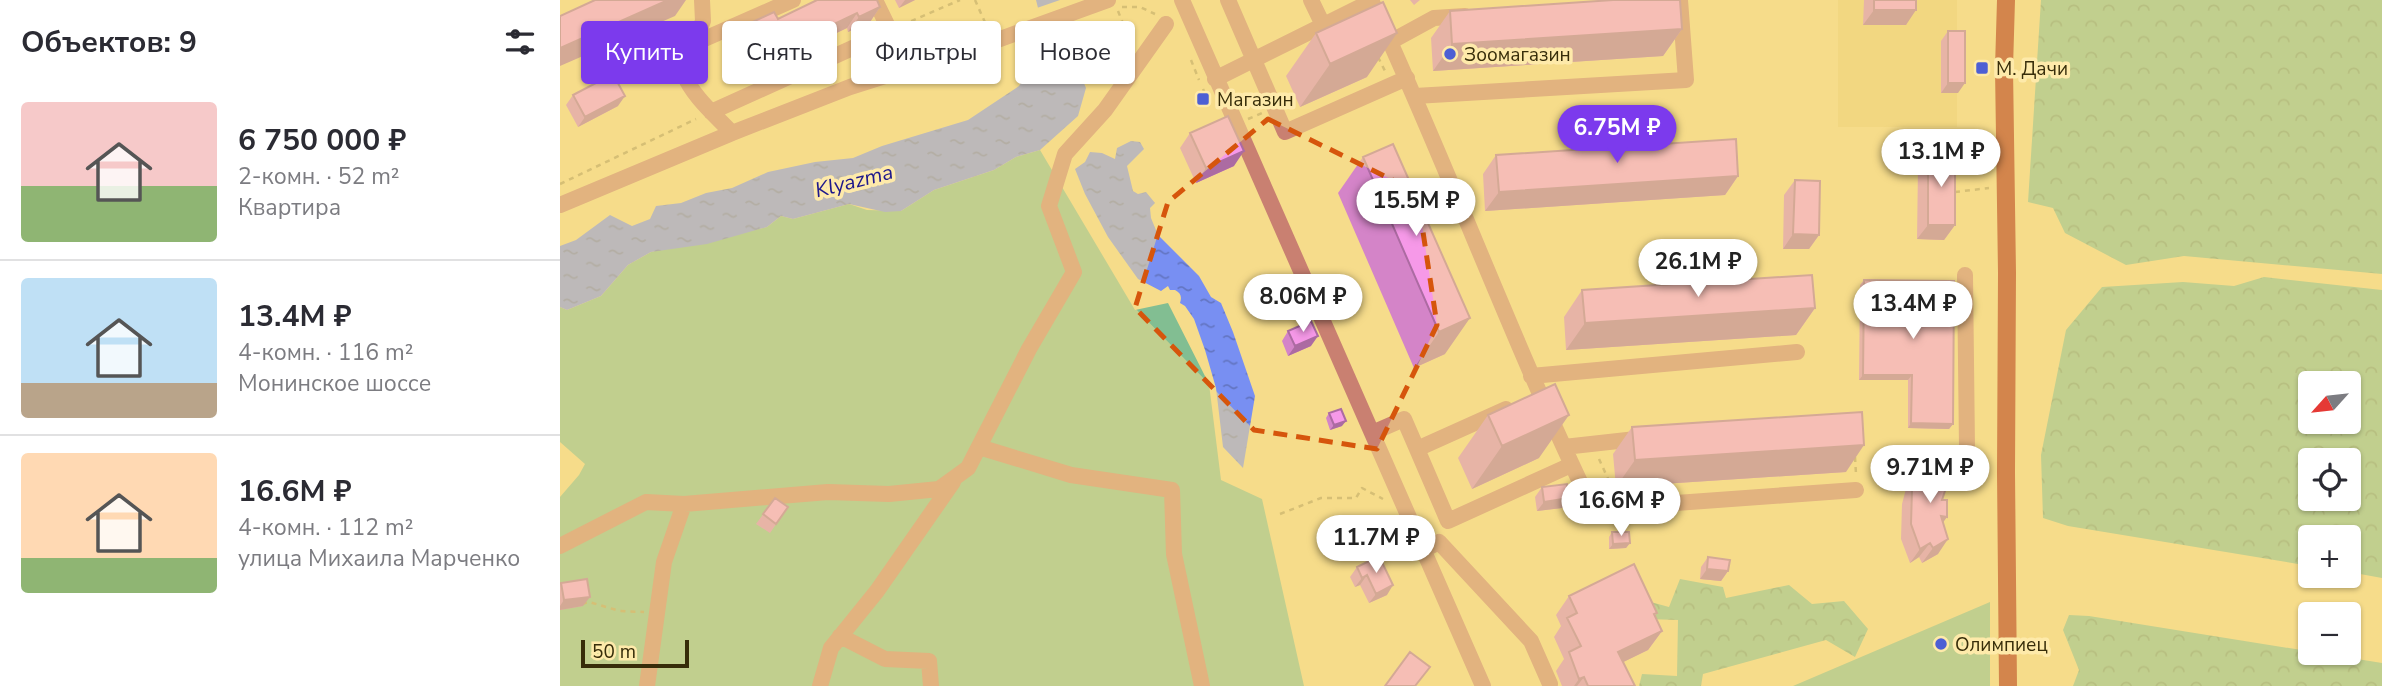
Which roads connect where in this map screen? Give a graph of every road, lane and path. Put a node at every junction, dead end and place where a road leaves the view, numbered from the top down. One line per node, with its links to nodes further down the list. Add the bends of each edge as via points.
1 (702, 0): 14 (street)
2 (793, 0): 22 (street)
3 (875, 0): 15 (street)
4 (960, 0): 16 (path)
5 (975, 0): 17 (path)
6 (1108, 0): 21 (street)
7 (1182, 0): 28 (street)
8 (1228, 0): 26 (street)
9 (1311, 0): 20 (street)
10 (2006, 0): 36 (main road)
11 (1371, 1): 20 (street); 23 (street)
12 (1676, 1): 31 (street, via 1686,80)
13 (1475, 15): 23 (street, via 1434,18)
14 (703, 21)
15 (885, 21)
16 (913, 21)
17 (984, 21)
18 (1122, 21): 19 (path, via 1117,8 1140,7)
19 (1166, 24): 46 (street, via 1105,110 1065,154 1049,206 1074,272)
20 (1322, 25): 26 (street)
21 (1001, 34)
22 (708, 37)
23 (1390, 42): 27 (street)
24 (851, 49): 33 (street)
25 (1190, 59): 32 (path)
26 (1254, 60): 27 (street, via 1285,132); 28 (street)
27 (1407, 78): 31 (street)
28 (1216, 79): 43 (street)
29 (688, 84): 33 (street)
30 (858, 84): 34 (street)
31 (1415, 96): 41 (street)
32 (1210, 105)
33 (711, 112): 34 (street); 35 (path)
34 (732, 133): 38 (street)
35 (560, 184)
36 (2006, 186): 37 (path); 69 (main road)
37 (1955, 192)
38 (560, 205)
39 (1965, 275): 48 (street)
40 (1797, 352): 41 (street)
41 (1531, 376): 42 (street)
42 (1540, 393): 47 (street); 49 (street)
43 (1372, 433): 49 (street, via 1404,419); 55 (street)
44 (1660, 437): 45 (street)
45 (1591, 443): 47 (street); 56 (path)
46 (979, 447): 52 (street, via 968,468); 67 (street, via 1071,475 1172,490 1174,554)
47 (1564, 447): 51 (street)
48 (1967, 448)
49 (1417, 449): 51 (street, via 1448,521)
50 (1855, 454): 53 (path)
51 (1571, 465): 56 (street, via 1593,509)
52 (956, 477): 54 (street, via 939,489 889,494 828,492); 62 (street)
53 (1856, 490): 56 (street)
54 (684, 504): 58 (street, via 646,502); 61 (street, via 664,562)
55 (1398, 505): 57 (path, via 1362,488 1356,498 1321,498); 59 (street)
56 (1620, 505)
57 (1280, 514)
58 (560, 546)
59 (1423, 550): 63 (street, via 1440,542 1531,641); 68 (street)
60 (580, 604): 61 (path)
61 (657, 612): 64 (street)
62 (841, 636): 65 (street, via 831,648); 66 (street, via 885,659 929,661)
63 (1550, 684)
64 (647, 686)
65 (820, 686)
66 (931, 686)
67 (1202, 686)
68 (1483, 686)
69 (2008, 686)

